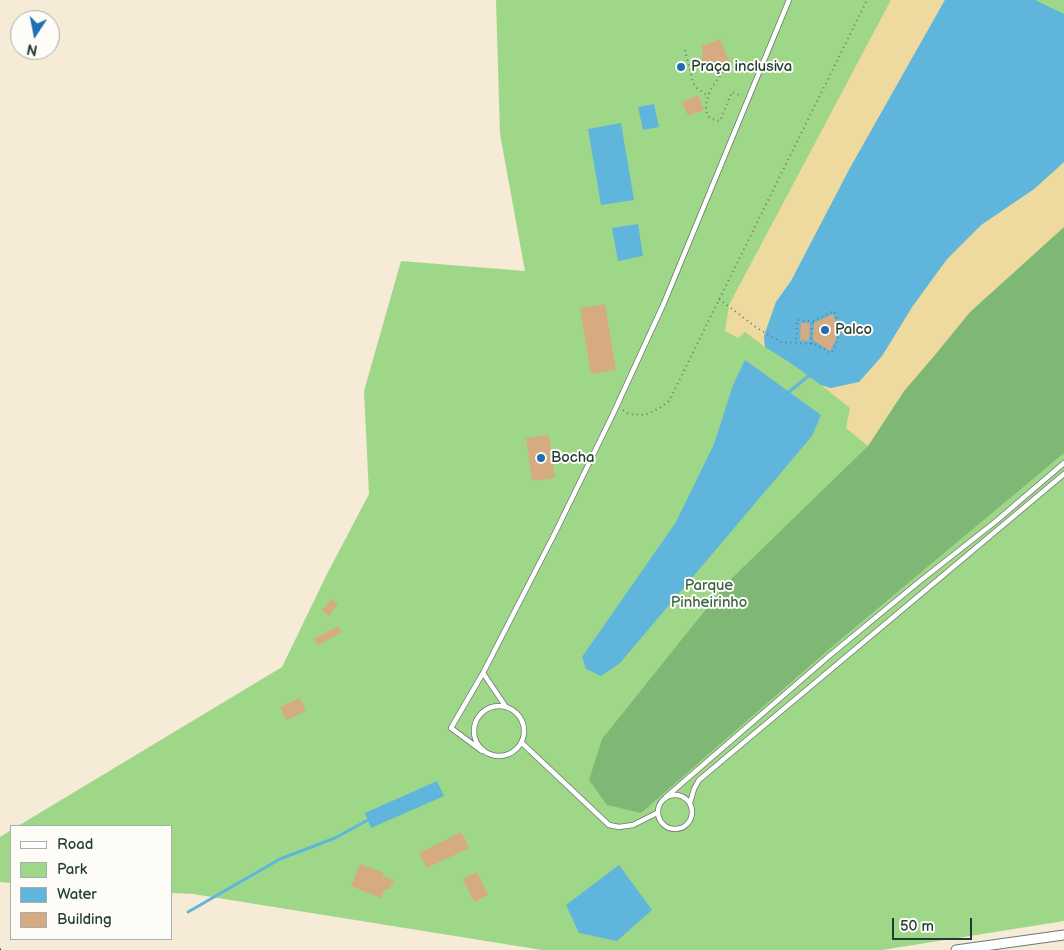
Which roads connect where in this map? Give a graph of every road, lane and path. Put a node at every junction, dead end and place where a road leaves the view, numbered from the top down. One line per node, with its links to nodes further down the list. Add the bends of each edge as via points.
1 (789, 0): 6 (lane)
2 (867, 0): 7 (path)
3 (685, 50): 5 (path, via 693,83)
4 (723, 72): 5 (path)
5 (708, 96): 6 (path, via 708,116 720,122 732,92)
6 (749, 98): 11 (lane, via 664,303)
7 (719, 299): 9 (path, via 781,342); 11 (path, via 668,401 646,415 629,414)
8 (812, 321): 9 (path, via 797,320); 10 (path); 10 (path, via 834,311 839,333 831,354)
9 (796, 343): 10 (path)
10 (811, 344)
11 (616, 407): 14 (lane)
12 (1064, 463): 18 (lane, via 829,656)
13 (1064, 474): 19 (lane, via 699,780)
14 (483, 673): 15 (lane); 17 (lane, via 451,728)
15 (506, 707): 16 (lane, via 516,712 522,721 525,732); 17 (lane, via 494,706 476,720 476,742)
16 (522, 743): 17 (lane, via 514,752 504,756); 20 (lane, via 610,825 633,825)
17 (482, 751)
18 (666, 797): 19 (lane, via 674,794); 20 (lane, via 659,804)
19 (690, 803): 20 (lane, via 691,820 676,830 667,828)
20 (657, 813)
21 (1064, 935): 22 (street)
22 (956, 950)

